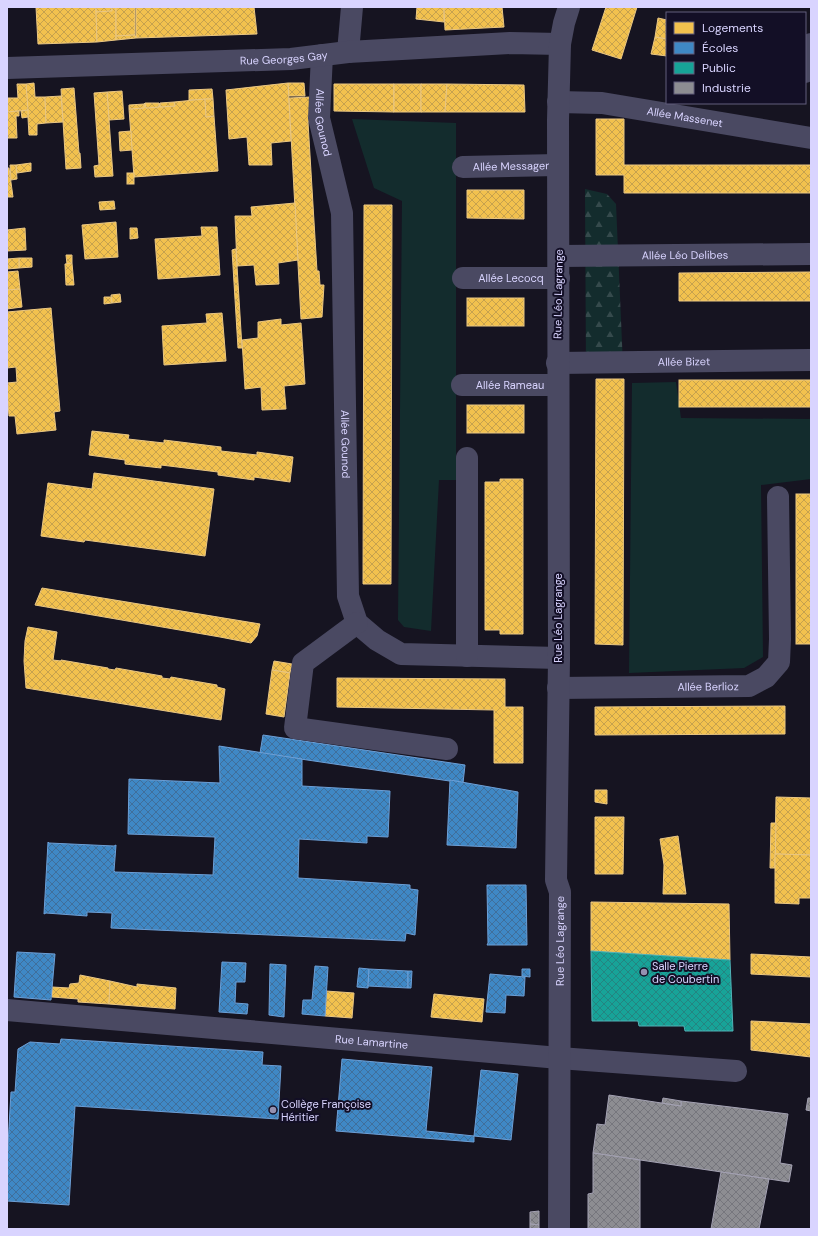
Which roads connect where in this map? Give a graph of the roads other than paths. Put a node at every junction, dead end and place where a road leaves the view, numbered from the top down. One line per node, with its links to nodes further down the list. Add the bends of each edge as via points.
1 (352, 7): 5 (street)
2 (569, 7): 3 (street, Rue Léo Lagrange)
3 (560, 44): 5 (street, Rue Georges Gay, via 510,43); 9 (street, Rue Léo Lagrange)
4 (811, 44): 7 (street)
5 (348, 52): 6 (street, Rue Georges Gay)
6 (322, 55): 8 (street, Rue Georges Gay, via 291,59); 23 (street, Allée Gounod, via 319,118 342,213 348,596)
7 (806, 67)
8 (7, 68)
9 (558, 102): 10 (street, Allée Massenet, via 602,103); 11 (street, Rue Léo Lagrange)
10 (811, 138)
11 (558, 165): 12 (street, Allée Messager); 14 (street, Rue Léo Lagrange)
12 (463, 167)
13 (811, 254): 14 (street, Allée Léo Delibes)
14 (559, 256): 16 (street, Rue Léo Lagrange)
15 (463, 278): 16 (street, Allée Lecocq)
16 (559, 278): 18 (street, Rue Léo Lagrange)
17 (811, 360): 18 (street, Allée Bizet)
18 (557, 363): 19 (street, Rue Léo Lagrange)
19 (558, 384): 20 (street, Allée Rameau); 25 (street, Rue Léo Lagrange)
20 (462, 385)
21 (467, 458): 24 (street)
22 (778, 497): 26 (street, Allée Berlioz, via 779,662 766,678 749,686)
23 (357, 623): 24 (street, via 377,640 401,654); 27 (street, via 303,663 295,728)
24 (467, 656): 25 (street)
25 (559, 658): 26 (street, Rue Léo Lagrange)
26 (558, 688): 29 (street, Rue Léo Lagrange)
27 (447, 749)
28 (7, 1010): 29 (street, Rue Lamartine)
29 (558, 1058): 30 (street, Rue Lamartine); 31 (street, Rue Léo Lagrange)
30 (736, 1071)
31 (559, 1229)

